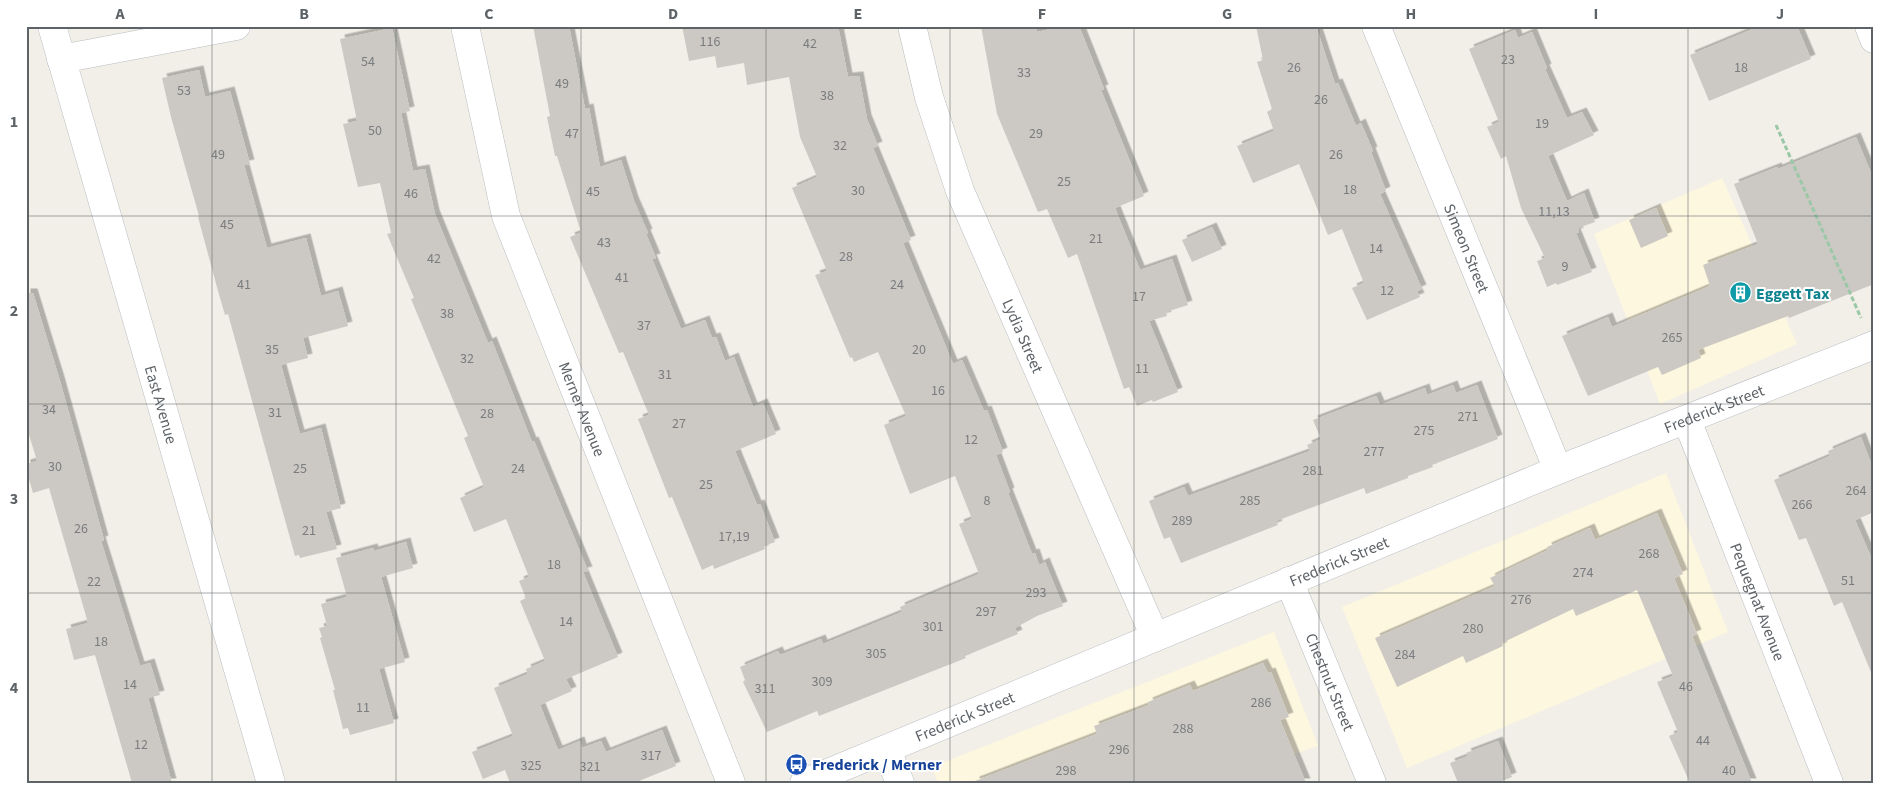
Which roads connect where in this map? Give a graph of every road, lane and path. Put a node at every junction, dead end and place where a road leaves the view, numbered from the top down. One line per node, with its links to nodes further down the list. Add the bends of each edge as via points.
1 (52, 26): 8 (street, East Avenue)
2 (236, 26): 8 (street)
3 (465, 26): 17 (street, Merner Avenue, via 506,216)
4 (912, 26): 14 (street, Lydia Street, via 929,96 960,191)
5 (1376, 26): 12 (street, Simeon Street)
6 (1869, 26): 7 (street)
7 (1874, 39)
8 (61, 59): 16 (street, East Avenue)
9 (1776, 125): 10 (path)
10 (1868, 333): 11 (street, Frederick Street)
11 (1687, 420): 12 (street, Frederick Street); 21 (street, Pequegnat Avenue)
12 (1558, 470): 13 (street, Frederick Street)
13 (1289, 582): 14 (street, Frederick Street); 20 (street, Chestnut Street)
14 (1155, 637): 15 (street, Frederick Street)
15 (887, 750): 18 (street, Frederick Street); 19 (street)
16 (271, 783)
17 (731, 783)
18 (804, 783)
19 (900, 783)
20 (1372, 783)
21 (1829, 783)

